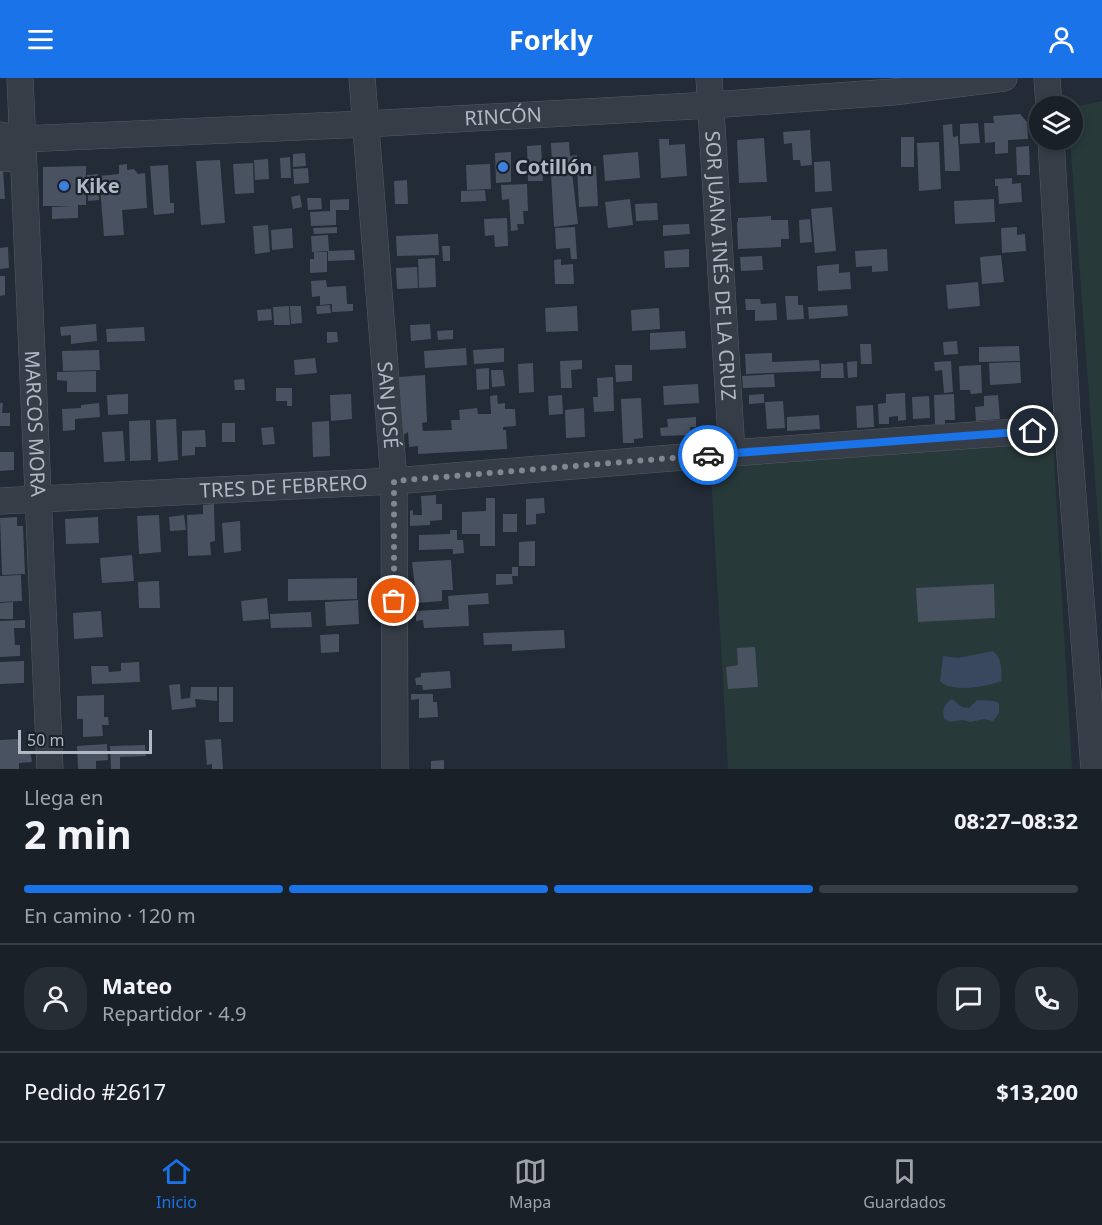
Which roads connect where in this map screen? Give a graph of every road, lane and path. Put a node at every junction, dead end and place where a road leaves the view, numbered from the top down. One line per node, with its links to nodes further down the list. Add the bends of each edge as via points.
1 (20, 78): 9 (street, MARCOS MORA)
2 (362, 78): 8 (street, SAN JOSÉ)
3 (709, 78): 7 (street, SOR JUANA INÉS DE LA CRUZ)
4 (1004, 78): 7 (street, RINCÓN, via 893,92)
5 (1047, 78): 6 (street)
6 (1048, 96)
7 (711, 105): 8 (street, RINCÓN); 12 (street, SOR JUANA INÉS DE LA CRUZ)
8 (366, 124): 9 (street, RINCÓN); 13 (street, SAN JOSÉ)
9 (11, 148): 14 (street, MARCOS MORA)
10 (1052, 150): 11 (street)
11 (1068, 431): 12 (street, TRES DE FEBRERO); 18 (street)
12 (732, 453): 13 (street, TRES DE FEBRERO)
13 (394, 481): 14 (street, TRES DE FEBRERO); 17 (street, SAN JOSÉ)
14 (37, 500): 15 (street, TRES DE FEBRERO); 16 (street, MARCOS MORA)
15 (0, 501)
16 (50, 769)
17 (395, 769)
18 (1094, 769)

